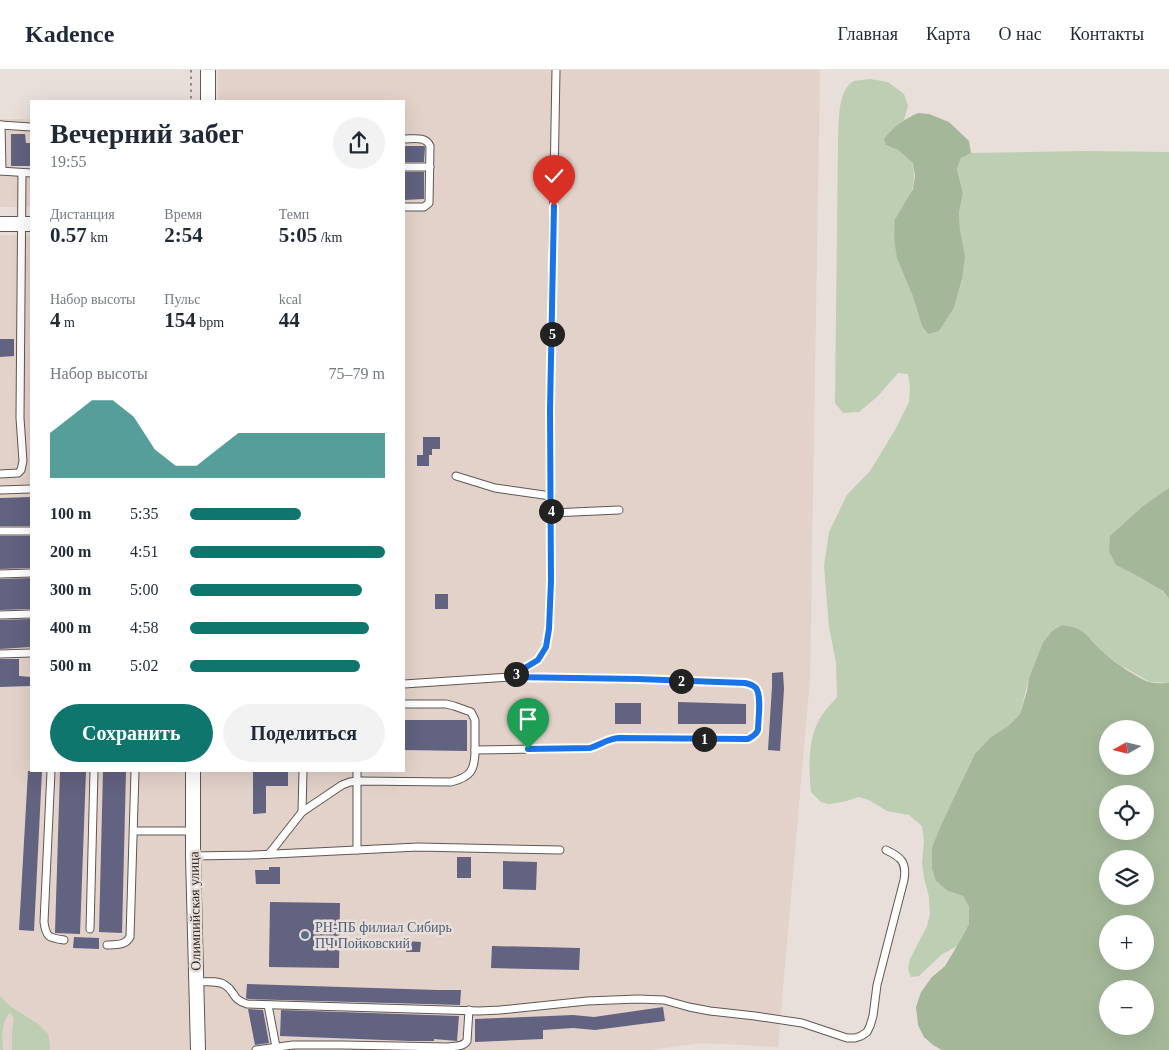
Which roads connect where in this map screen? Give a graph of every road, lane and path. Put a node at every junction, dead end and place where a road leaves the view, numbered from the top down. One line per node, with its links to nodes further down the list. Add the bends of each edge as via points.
1 (191, 70): 4 (path)
2 (208, 70): 5 (street)
3 (556, 70): 21 (lane)
4 (191, 100)
5 (208, 100)
6 (1, 125): 7 (lane); 11 (lane)
7 (30, 127)
8 (405, 139): 10 (lane, via 428,142)
9 (405, 167): 10 (lane)
10 (430, 167): 14 (lane, via 429,203 424,207)
11 (1, 171): 12 (lane)
12 (22, 173): 13 (lane); 16 (lane)
13 (30, 173)
14 (405, 208)
15 (0, 224): 16 (street)
16 (27, 224): 17 (lane, via 20,418 22,470)
17 (0, 474)
18 (456, 476): 21 (lane, via 496,488)
19 (0, 490): 20 (lane)
20 (30, 490)
21 (551, 496): 23 (lane)
22 (620, 510): 23 (lane)
23 (550, 513): 32 (lane, via 548,640 538,660)
24 (30, 530): 25 (lane)
25 (0, 531)
26 (30, 573): 27 (lane)
27 (0, 574)
28 (30, 614): 29 (lane)
29 (0, 615)
30 (30, 653): 31 (lane)
31 (0, 654)
32 (510, 677): 33 (lane); 35 (lane, via 752,684 759,697 758,730 748,739 619,738 590,748)
33 (405, 684)
34 (405, 704): 35 (lane, via 446,704 472,712)
35 (475, 750): 42 (lane, via 475,764 461,780)
36 (51, 772): 52 (lane, via 44,922 48,936)
37 (94, 772): 51 (lane)
38 (135, 772): 44 (lane)
39 (193, 772): 45 (street, Олимпийская улица)
40 (303, 772): 43 (lane)
41 (357, 772): 42 (lane)
42 (357, 781): 43 (lane, via 342,786); 46 (lane)
43 (302, 812): 49 (lane)
44 (134, 830): 45 (lane); 53 (lane, via 130,936 122,944)
45 (193, 831): 50 (street, Олимпийская улица)
46 (357, 850): 47 (lane, via 418,847); 49 (lane)
47 (560, 850)
48 (886, 850): 56 (lane, via 902,860 906,872 877,985 873,1016 867,1032 861,1036 847,1038 802,1023 710,1011 659,1000 587,1001)
49 (268, 854): 50 (lane)
50 (193, 856): 54 (street, Олимпийская улица)
51 (90, 929)
52 (64, 940)
53 (107, 945)
54 (196, 982): 55 (lane, via 219,983 231,990 240,1002); 58 (street, Олимпийская улица)
55 (268, 1005): 56 (lane); 57 (lane)
56 (469, 1010): 57 (lane, via 467,1040 458,1046)
57 (276, 1047): 59 (lane)
58 (198, 1050)
59 (256, 1050)

